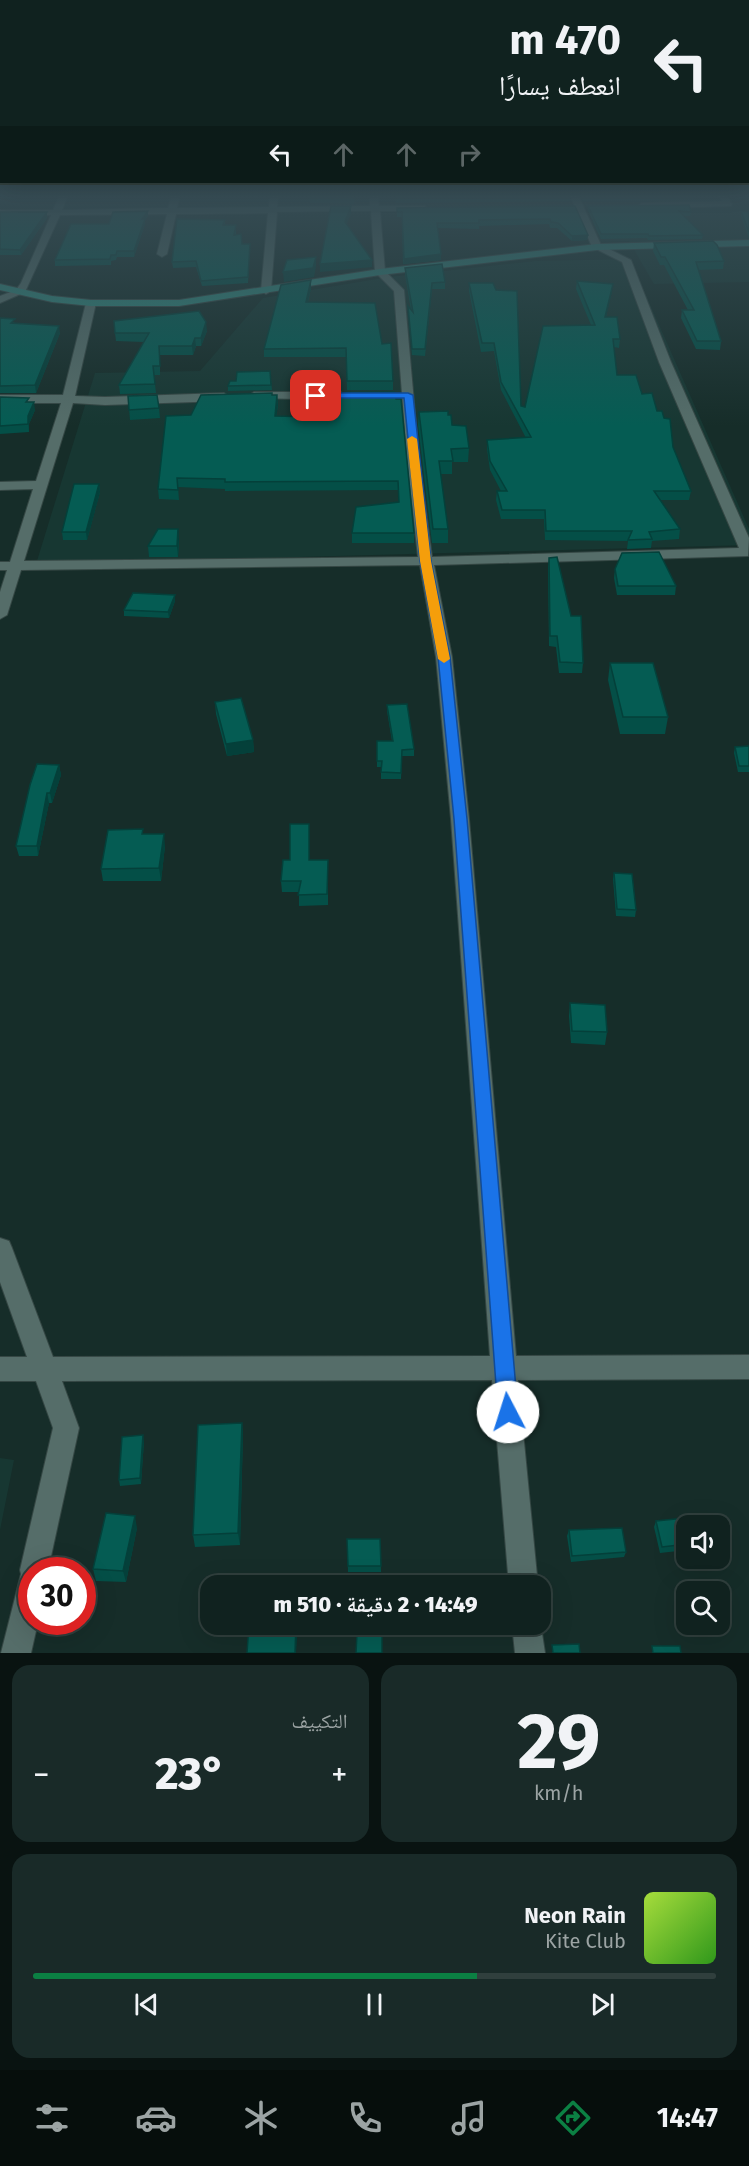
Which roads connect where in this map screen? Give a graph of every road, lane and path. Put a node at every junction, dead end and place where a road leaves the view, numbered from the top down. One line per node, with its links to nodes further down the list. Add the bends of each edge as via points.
1 (29, 272): 7 (street)
2 (268, 272): 6 (street)
3 (380, 272): 6 (main road); 16 (street, via 399,290 403,395)
4 (631, 272): 16 (street, via 665,362 748,552)
5 (0, 287): 7 (main road)
6 (266, 291): 10 (main road, via 179,303)
7 (20, 292): 8 (street); 9 (street); 10 (main road)
8 (0, 295)
9 (0, 300)
10 (91, 303): 13 (street)
11 (355, 395): 13 (street)
12 (0, 399): 13 (street)
13 (68, 399): 14 (street)
14 (40, 485): 15 (street); 18 (street)
15 (0, 486)
16 (426, 561): 18 (street); 22 (street, via 444,657 460,819)
17 (0, 566): 18 (street)
18 (15, 566): 19 (street)
19 (0, 615)
20 (0, 1248): 24 (street)
21 (749, 1367): 22 (street)
22 (504, 1368): 24 (street); 26 (street)
23 (0, 1369): 24 (street)
24 (45, 1370): 25 (street, via 66,1428)
25 (37, 1557)
26 (523, 1575)
27 (20, 1635): 29 (street)
28 (528, 1635): 30 (street)
29 (16, 1653)
30 (530, 1653)

